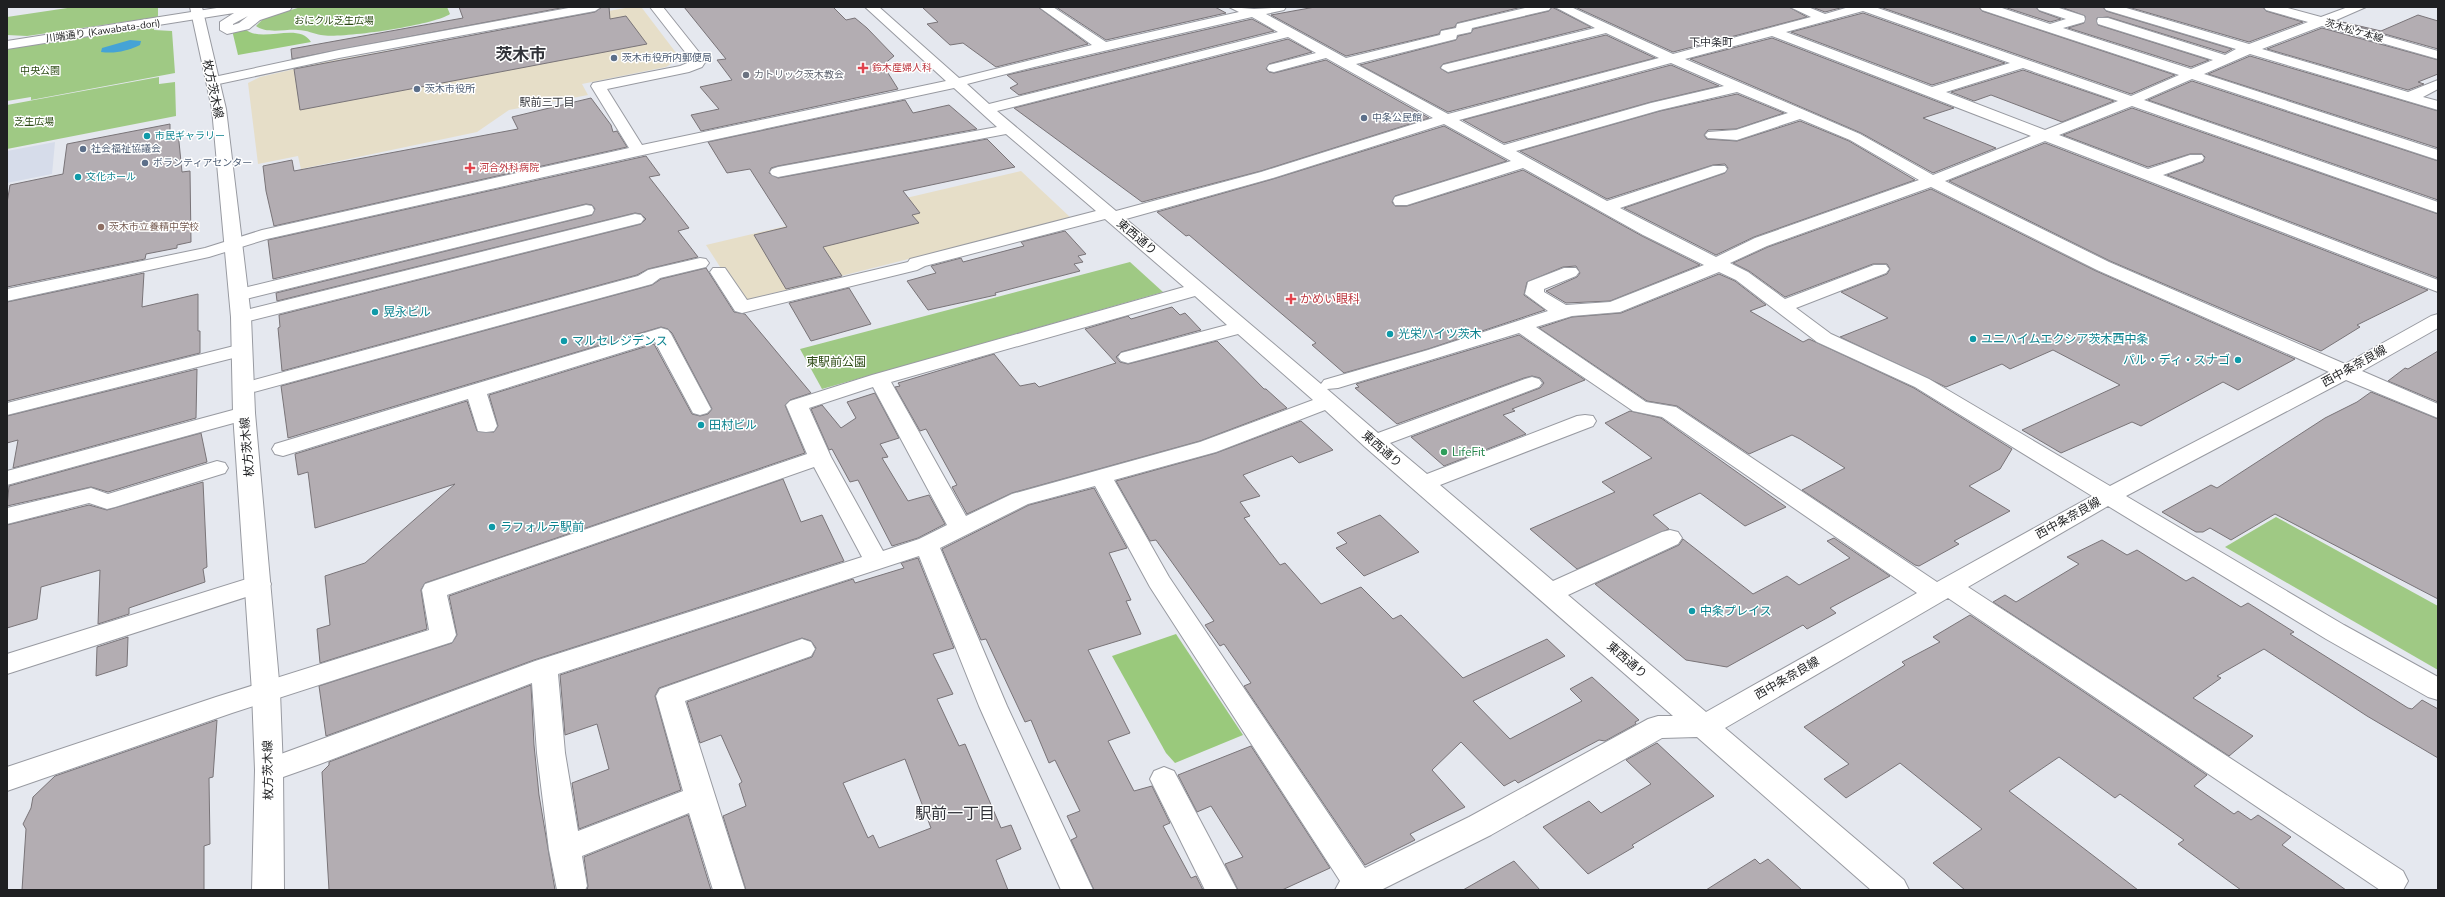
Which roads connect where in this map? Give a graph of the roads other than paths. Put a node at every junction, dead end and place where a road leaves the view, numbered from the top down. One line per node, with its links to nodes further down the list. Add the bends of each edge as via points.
1 (247, 7): 20 (street, 川端通り (Kawabata-dori))
2 (275, 7): 3 (street, via 244,13 226,22 227,30 244,26 255,17)
3 (286, 7)
4 (595, 7): 42 (street, via 333,55)
5 (656, 7): 57 (street, via 699,61 684,70 598,86)
6 (871, 7): 43 (street, 東西通り)
7 (1045, 7): 31 (street)
8 (1235, 7): 21 (street)
9 (1280, 7): 21 (street)
10 (1545, 7): 37 (street, via 1462,27 1466,29 1446,34 1451,36)
11 (1561, 7): 22 (street)
12 (1796, 7): 23 (street)
13 (1986, 7): 26 (street)
14 (2043, 7): 26 (street, via 2079,19)
15 (2110, 7): 32 (street)
16 (2270, 7): 25 (street, 茨木松ケ本線)
17 (2360, 7): 25 (street)
18 (1859, 8): 23 (street); 38 (street)
19 (1592, 9): 22 (street)
20 (197, 11): 30 (street, 川端通り (Kawabata-dori)); 42 (street, 枚方茨木線)
21 (1254, 13): 29 (street); 31 (street)
22 (1574, 13): 27 (street)
23 (1825, 18): 28 (street)
24 (2102, 21): 36 (street)
25 (2322, 21): 32 (street); 34 (street, 茨木松ケ本線)
26 (2050, 28): 41 (street)
27 (1607, 29): 35 (street); 40 (street)
28 (1775, 32): 35 (street); 46 (street)
29 (1289, 33): 33 (street); 50 (street)
30 (7, 45)
31 (1104, 47): 43 (street)
32 (2249, 49): 36 (street); 47 (street)
33 (1327, 54): 37 (street); 39 (street)
34 (2438, 55)
35 (1672, 58): 45 (street); 52 (street)
36 (2224, 59): 41 (street)
37 (1343, 63): 52 (street)
38 (2024, 63): 46 (street); 48 (street)
39 (1274, 68)
40 (1448, 68)
41 (2191, 75): 48 (street); 58 (street)
42 (214, 81): 71 (street, 枚方茨木線)
43 (958, 83): 50 (street, 東西通り); 57 (street)
44 (2438, 84): 47 (street)
45 (1739, 87): 51 (street); 56 (street, via 1656,106)
46 (1932, 92): 55 (street)
47 (2410, 97): 49 (street)
48 (2133, 100): 55 (street); 67 (street)
49 (2438, 106)
50 (986, 108): 53 (street, 東西通り)
51 (1801, 114): 54 (street, via 1737,135); 64 (street, via 1855,137)
52 (1445, 119): 56 (street); 69 (street, via 1267,175)
53 (1009, 129): 62 (street); 69 (street, 東西通り)
54 (1713, 135)
55 (2045, 136): 63 (street); 64 (street)
56 (1502, 150): 60 (street)
57 (638, 151): 71 (street, via 262,235)
58 (2438, 155)
59 (2196, 158): 63 (street)
60 (1525, 162): 65 (street); 66 (street)
61 (1719, 170): 66 (street)
62 (778, 172)
63 (2147, 175): 77 (street)
64 (1932, 181): 73 (street, via 1761,242); 89 (street, via 2103,266)
65 (1401, 201)
66 (1606, 207): 73 (street, via 1649,231)
67 (2438, 208)
68 (586, 210): 80 (street)
69 (1112, 215): 75 (street, via 742,307); 78 (street, 東西通り)
70 (634, 219): 83 (street)
71 (234, 244): 79 (street, via 209,252); 80 (street, 枚方茨木線)
72 (700, 263): 92 (street)
73 (1718, 263): 81 (street, via 1742,276); 82 (street, via 1712,268 1613,308)
74 (1880, 269): 81 (street)
75 (719, 272)
76 (1570, 272): 82 (street, via 1535,286 1534,294)
77 (2438, 286)
78 (1198, 289): 86 (street, 東西通り); 90 (street)
79 (7, 295)
80 (238, 295): 83 (street, 枚方茨木線)
81 (1782, 307): 108 (street, via 1824,338 1922,383)
82 (1563, 312): 85 (street)
83 (240, 317): 87 (street, 枚方茨木線)
84 (2438, 320): 89 (street, 西中条奈良線)
85 (1522, 326): 94 (street); 115 (street, via 1640,407 1687,415)
86 (1241, 327): 88 (street); 94 (street, 東西通り)
87 (242, 350): 92 (street, 枚方茨木線); 95 (street)
88 (1128, 357)
89 (2347, 371): 97 (street); 108 (street, 西中条奈良線)
90 (879, 379): 103 (street, via 797,405); 110 (street)
91 (1532, 383): 101 (street)
92 (243, 389): 98 (street, 枚方茨木線)
93 (476, 390): 96 (street, via 660,334); 100 (street); 102 (street)
94 (1330, 393): 101 (street, 東西通り); 106 (street, via 1208,448)
95 (7, 408)
96 (700, 409)
97 (2438, 412)
98 (244, 413): 105 (street); 114 (street, 枚方茨木線)
99 (1585, 421): 107 (street)
100 (486, 426)
101 (1373, 442): 107 (street, 東西通り)
102 (283, 449)
103 (820, 457): 113 (street); 121 (street, via 434,590 443,635)
104 (217, 468): 109 (street, via 107,502 91,495)
105 (7, 478)
106 (1102, 478): 110 (street, via 1020,499); 130 (street, via 1159,581)
107 (1422, 484): 116 (street, 東西通り)
108 (2110, 495): 115 (street, 西中条奈良線); 120 (street, via 2335,632)
109 (7, 516)
110 (960, 527): 112 (street)
111 (1670, 538): 116 (street)
112 (927, 545): 113 (street); 133 (street, via 993,706)
113 (876, 561): 119 (street)
114 (259, 584): 118 (street); 121 (street, 枚方茨木線)
115 (1942, 590): 122 (street, 西中条奈良線); 128 (street)
116 (1550, 593): 122 (street, 東西通り)
117 (802, 649): 126 (street, via 670,696)
118 (7, 664)
119 (544, 668): 123 (street, via 318,754); 127 (street, via 551,753)
120 (2438, 690)
121 (266, 692): 123 (street, 枚方茨木線); 124 (street)
122 (1704, 726): 130 (street, via 1658,727 1480,826); 135 (street, 東西通り)
123 (269, 770): 131 (street, 枚方茨木線)
124 (7, 779)
125 (1164, 779): 134 (street)
126 (699, 797): 127 (street); 132 (street)
127 (564, 850): 129 (street)
128 (2392, 881)
129 (571, 886)
130 (1356, 888)
131 (268, 890)
132 (729, 890)
133 (1077, 890)
134 (1221, 890)
135 (1893, 890)

